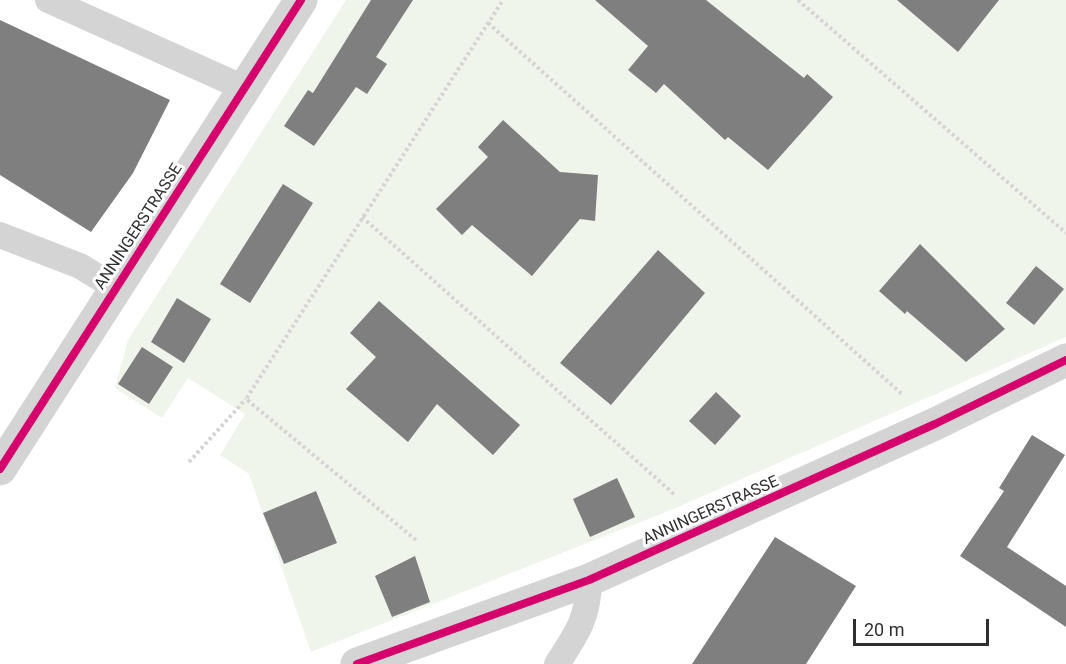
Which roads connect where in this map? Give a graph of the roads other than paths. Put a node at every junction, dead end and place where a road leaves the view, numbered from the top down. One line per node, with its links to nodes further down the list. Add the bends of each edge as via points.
1 (48, 0): 3 (lane)
2 (301, 0): 3 (street, ANNINGERSTRASSE)
3 (244, 88): 5 (street, ANNINGERSTRASSE)
4 (0, 236): 5 (lane, via 80,266)
5 (116, 288): 7 (street, ANNINGERSTRASSE)
6 (1066, 360): 8 (street, ANNINGERSTRASSE, via 935,424)
7 (0, 469)
8 (589, 580): 9 (street, ANNINGERSTRASSE); 10 (lane, via 581,627)
9 (357, 664)
10 (557, 664)

